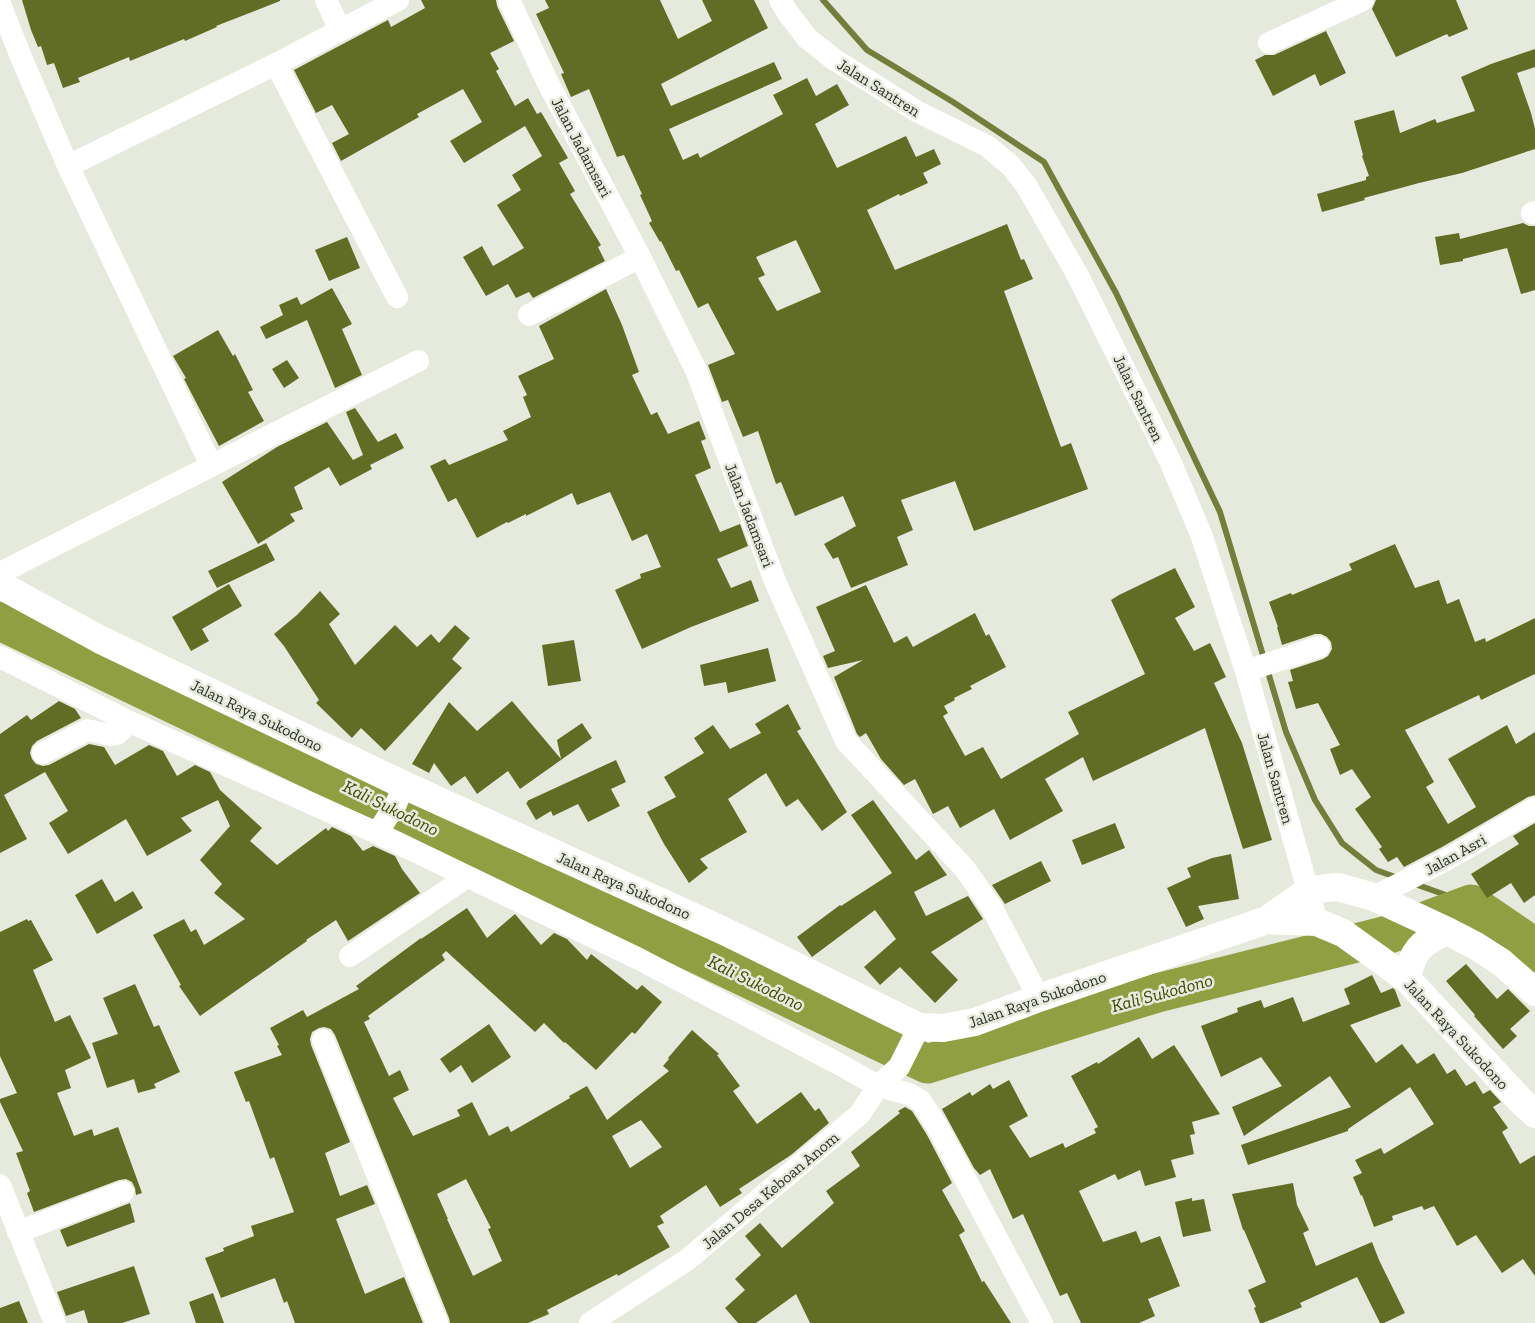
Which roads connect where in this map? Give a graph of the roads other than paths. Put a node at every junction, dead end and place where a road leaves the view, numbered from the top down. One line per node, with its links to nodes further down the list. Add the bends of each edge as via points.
1 (326, 0): 7 (street)
2 (398, 0): 7 (street)
3 (509, 0): 11 (street, Jalan Jadamsari, via 548,83)
4 (780, 0): 20 (street, Jalan Santren, via 807,38 835,60 918,112 986,146 1010,164 1026,185 1077,274 1170,461)
5 (1363, 0): 8 (street)
6 (0, 4): 10 (street)
7 (340, 30): 9 (street)
8 (1269, 42)
9 (276, 64): 10 (street); 12 (street)
10 (68, 166): 15 (street)
11 (640, 257): 13 (street); 34 (street, Jalan Jadamsari, via 696,370 775,581 846,741 965,869 992,908)
12 (397, 297)
13 (529, 315)
14 (418, 362): 15 (street)
15 (211, 465): 16 (street)
16 (0, 573)
17 (0, 584): 24 (main road, Jalan Raya Sukodono)
18 (1319, 647): 20 (street)
19 (0, 657): 21 (street)
20 (1258, 666): 26 (street, Jalan Santren)
21 (130, 722): 22 (street, via 117,734 87,730); 24 (street)
22 (42, 753)
23 (1535, 808): 27 (street, Jalan Asri)
24 (390, 811): 25 (street); 35 (main road, Jalan Raya Sukodono, via 724,931)
25 (467, 877): 31 (street); 37 (street, via 639,959)
26 (1308, 891): 27 (main road, Jalan Raya Sukodono, via 1338,887); 28 (main road, Jalan Raya Sukodono); 29 (street, Jalan Santren)
27 (1393, 891): 30 (main road, Jalan Raya Sukodono)
28 (1267, 920): 29 (main road, Jalan Raya Sukodono); 34 (main road, Jalan Raya Sukodono)
29 (1317, 922): 32 (main road, Jalan Raya Sukodono, via 1343,933)
30 (1439, 928): 32 (main road, via 1418,949); 33 (main road, Jalan Raya Sukodono, via 1501,962)
31 (350, 956)
32 (1402, 975): 38 (main road, Jalan Raya Sukodono)
33 (1535, 992)
34 (1039, 998): 35 (main road, Jalan Raya Sukodono, via 975,1022)
35 (916, 1033): 37 (street, Jalan Desa Keboan Anom, via 899,1067)
36 (323, 1040): 43 (street)
37 (878, 1086): 44 (street, Jalan Desa Keboan Anom, via 860,1114 695,1254); 45 (street, via 909,1094 921,1101)
38 (1535, 1114)
39 (0, 1185): 41 (street)
40 (123, 1192): 41 (street)
41 (18, 1232): 42 (street)
42 (54, 1323)
43 (438, 1323)
44 (590, 1323)
45 (1042, 1323)

